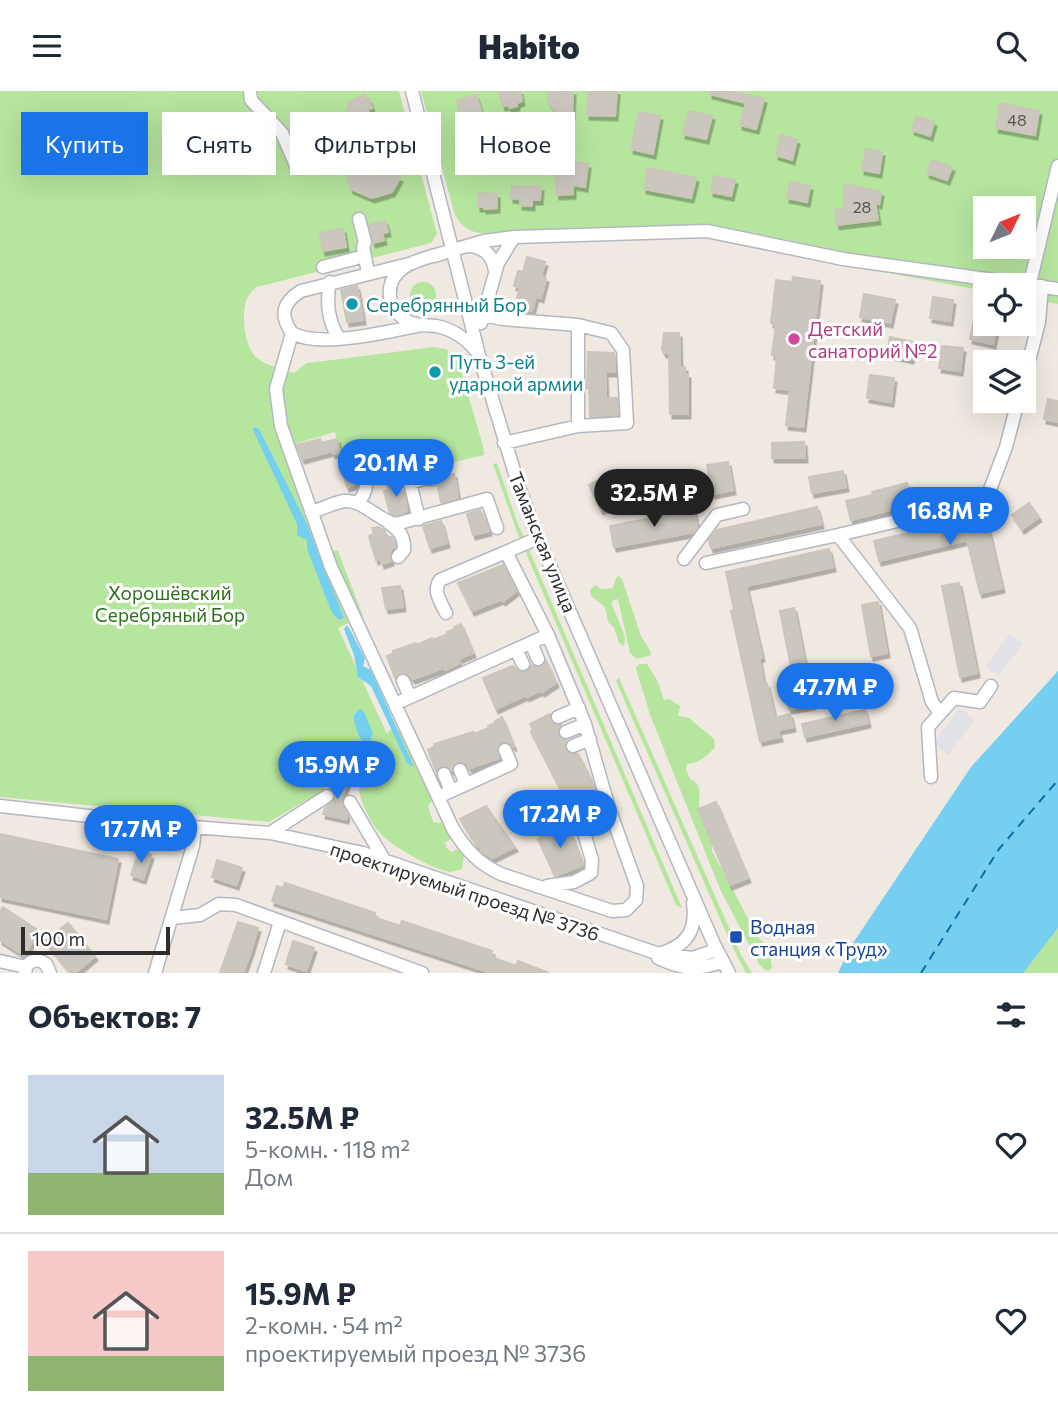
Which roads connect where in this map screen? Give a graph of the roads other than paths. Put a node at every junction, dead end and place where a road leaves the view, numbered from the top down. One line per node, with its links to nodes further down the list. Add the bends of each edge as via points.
1 (250, 91): 3 (street, via 251,100 282,133)
2 (412, 91): 8 (street, Таманская улица)
3 (290, 152)
4 (1058, 166): 17 (street)
5 (359, 219): 9 (street)
6 (514, 237): 7 (street); 13 (street); 15 (street, via 707,230 843,259)
7 (467, 246): 8 (street); 13 (street, via 490,255)
8 (453, 250): 10 (street); 11 (street); 19 (street, Таманская улица)
9 (365, 256): 12 (street); 14 (street)
10 (434, 256)
11 (413, 263): 14 (street); 21 (street, via 394,276 390,299 400,316)
12 (323, 267)
13 (495, 272): 20 (street)
14 (368, 273): 16 (street)
15 (973, 276)
16 (330, 282): 23 (street, via 301,291 287,303 284,317); 25 (street, via 329,311)
17 (1036, 284): 18 (street); 24 (street)
18 (1058, 289)
19 (468, 312): 20 (street); 26 (street, Таманская улица)
20 (482, 316): 22 (street); 26 (street)
21 (422, 325): 25 (street); 26 (street, via 453,332)
22 (578, 325): 28 (street); 28 (street, via 611,333 623,350 627,423)
23 (292, 333): 25 (street, via 310,339); 34 (street, via 275,389 277,408)
24 (1036, 334)
25 (339, 338)
26 (479, 355): 29 (street, Таманская улица)
27 (1015, 413): 38 (street, via 986,500)
28 (578, 426): 29 (street)
29 (504, 443): 39 (street, Таманская улица)
30 (378, 456): 32 (street, via 362,457 367,488)
31 (434, 479): 35 (street, via 410,483)
32 (357, 503): 34 (street, via 345,501); 36 (street)
33 (743, 509): 42 (street, via 717,515)
34 (311, 512): 59 (street, via 331,567)
35 (419, 519): 36 (street); 37 (street, via 487,499)
36 (389, 523): 40 (street, via 403,541 404,550)
37 (497, 528)
38 (838, 535): 43 (street); 61 (street, via 910,628 932,702)
39 (538, 538): 41 (street); 86 (street, Таманская улица)
40 (398, 557)
41 (499, 559): 44 (street, via 440,580 436,589); 45 (street)
42 (684, 559)
43 (706, 563)
44 (446, 613)
45 (548, 635): 46 (street); 60 (street)
46 (531, 643): 47 (street); 50 (street)
47 (516, 650): 48 (street); 51 (street)
48 (502, 656): 52 (street); 53 (street, via 489,668)
49 (464, 657): 53 (street)
50 (538, 659)
51 (523, 664)
52 (507, 669)
53 (470, 670): 57 (street, via 438,678)
54 (419, 676): 57 (street)
55 (403, 681): 58 (street)
56 (991, 686): 61 (street, via 980,702 954,698)
57 (425, 690): 58 (street)
58 (410, 697): 59 (street)
59 (395, 704): 76 (street)
60 (579, 708): 62 (street); 63 (street)
61 (940, 713): 72 (street, via 928,727)
62 (558, 717)
63 (585, 723): 64 (street); 65 (street)
64 (566, 732)
65 (590, 739): 66 (street); 68 (street)
66 (573, 746)
67 (505, 750): 73 (street, via 511,764 479,771)
68 (595, 755): 69 (street); 79 (street, via 594,773)
69 (581, 761)
70 (460, 770): 73 (street)
71 (444, 774): 74 (street)
72 (931, 777)
73 (466, 784): 74 (street)
74 (452, 791): 76 (street)
75 (327, 796): 83 (street)
76 (438, 797): 85 (street, via 494,871)
77 (350, 802): 84 (street)
78 (0, 806): 82 (street, проектируемый проезд № 3736)
79 (609, 809): 80 (street); 85 (street, via 636,886 633,904 612,911)
80 (592, 815): 81 (street); 85 (street, via 579,838 593,866 591,873 554,886)
81 (567, 826)
82 (195, 828): 83 (street, проектируемый проезд № 3736); 87 (street)
83 (270, 833): 84 (street, проектируемый проезд № 3736)
84 (385, 861): 89 (street, проектируемый проезд № 3736)
85 (533, 885)
86 (692, 893): 89 (street, via 690,934); 91 (street, Таманская улица)
87 (172, 918): 88 (street, via 200,915 224,904); 95 (street)
88 (281, 922): 92 (street); 96 (street)
89 (659, 956): 91 (street); 98 (street)
90 (0, 961): 93 (street)
91 (723, 962)
92 (394, 968): 97 (street)
93 (25, 970): 94 (street, via 30,962 39,960)
94 (50, 973)
95 (155, 973)
96 (264, 973)
97 (422, 973)
98 (680, 973)

